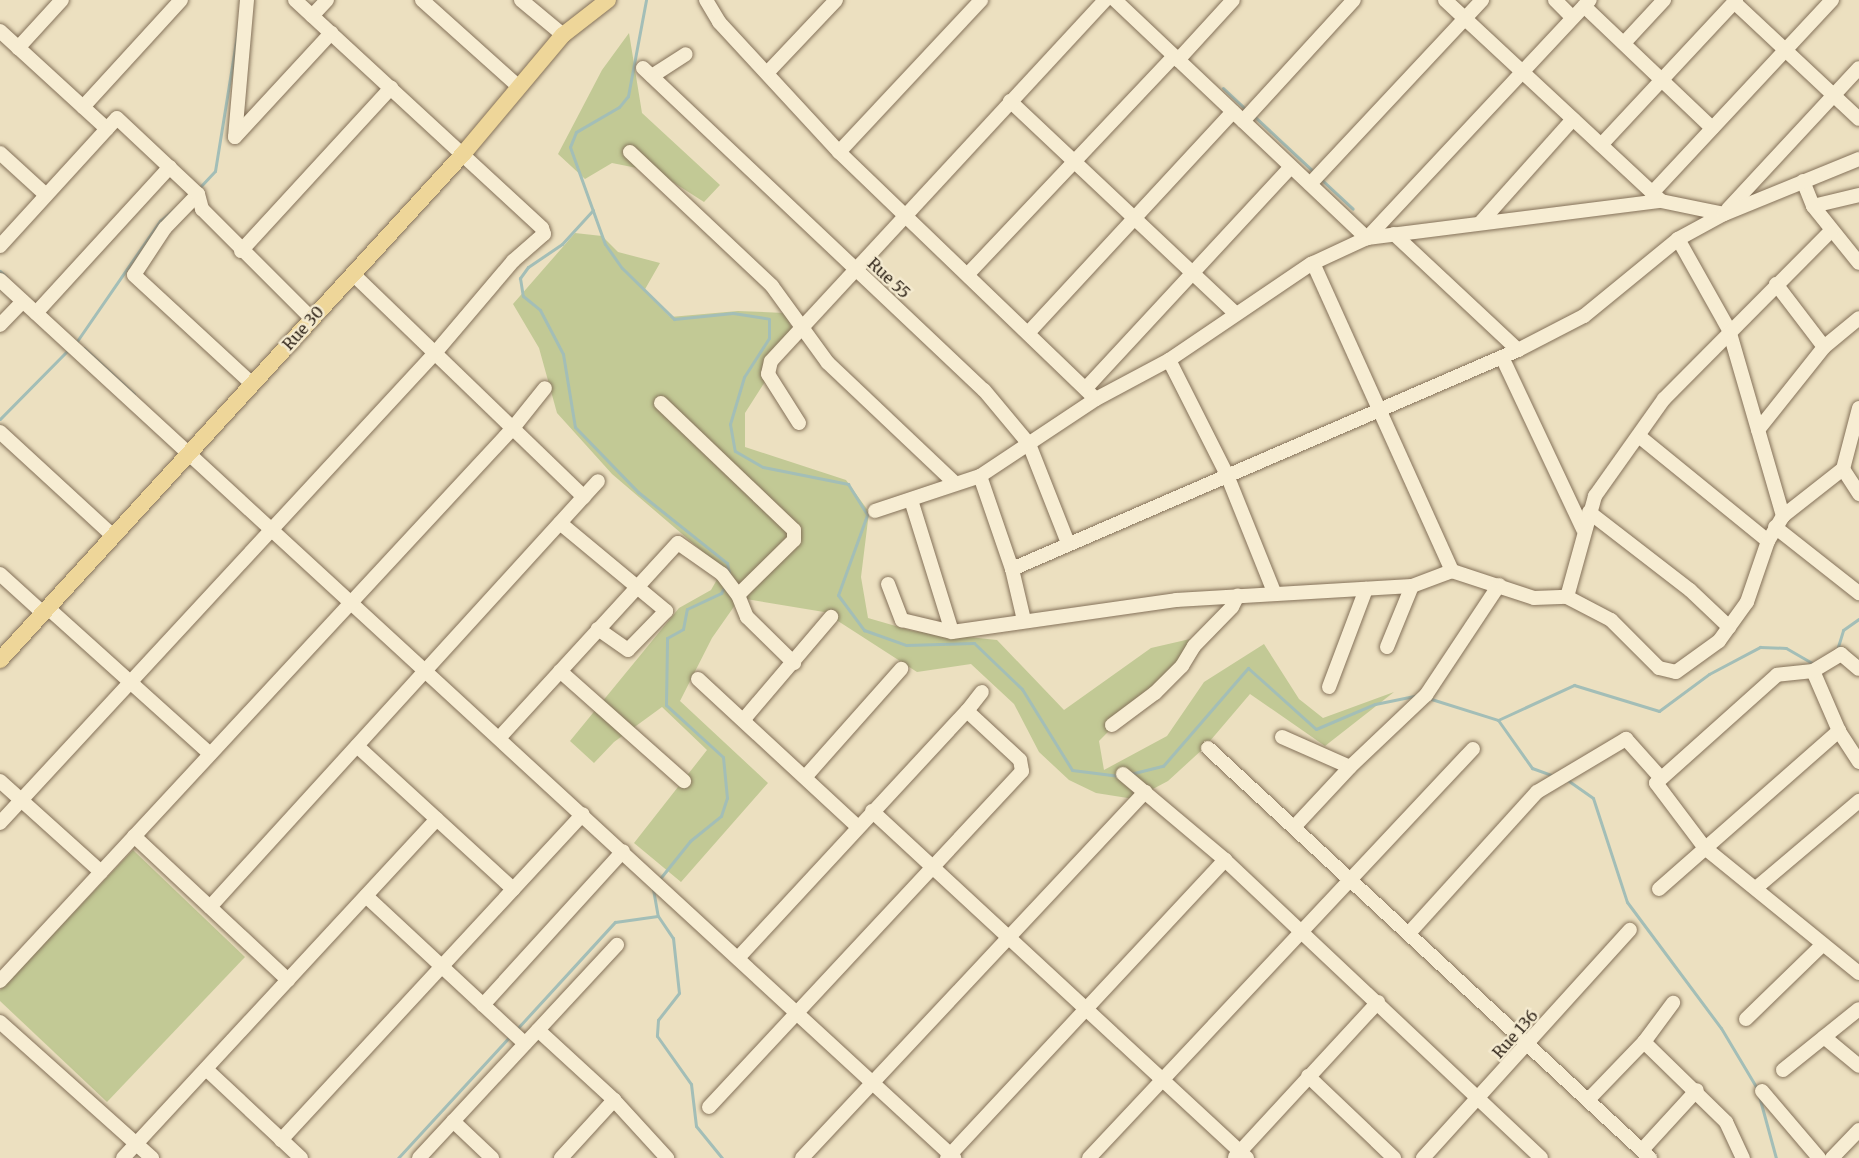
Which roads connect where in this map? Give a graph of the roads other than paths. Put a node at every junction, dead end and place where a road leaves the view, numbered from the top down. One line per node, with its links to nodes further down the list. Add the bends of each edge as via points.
1 (62, 0): 30 (street)
2 (181, 0): 42 (street)
3 (247, 0): 27 (street, via 236,137)
4 (295, 0): 23 (street)
5 (327, 0): 23 (street)
6 (422, 0): 38 (street)
7 (521, 0): 28 (street)
8 (608, 0): 28 (main road, Rue 30)
9 (706, 0): 35 (street, via 719,22)
10 (836, 0): 35 (street)
11 (981, 0): 50 (street)
12 (1105, 0): 41 (street)
13 (1115, 0): 33 (street)
14 (1233, 0): 33 (street)
15 (1354, 0): 43 (street, via 1256,107)
16 (1445, 0): 24 (street)
17 (1482, 0): 24 (street)
18 (1555, 0): 25 (street)
19 (1664, 0): 29 (street)
20 (1832, 0): 31 (street)
21 (1735, 1): 31 (street); 37 (street)
22 (1587, 3): 25 (street); 29 (street)
23 (312, 16): 27 (street)
24 (1465, 18): 36 (street); 58 (street)
25 (1573, 18): 36 (street)
26 (0, 31): 30 (street)
27 (331, 33): 39 (street)
28 (563, 35): 38 (main road, Rue 30)
29 (1624, 43): 37 (street)
30 (18, 48): 42 (street)
31 (1785, 50): 40 (street); 46 (street)
32 (686, 54): 76 (street, Rue 55, via 647,72)
33 (1176, 58): 43 (street); 54 (street)
34 (1859, 68): 40 (street)
35 (768, 72): 50 (street)
36 (1522, 72): 44 (street); 70 (street)
37 (1663, 79): 46 (street); 48 (street)
38 (518, 86): 52 (main road, Rue 30)
39 (391, 88): 52 (street); 73 (street)
40 (1834, 95): 45 (street); 65 (street)
41 (1010, 102): 54 (street); 64 (street)
42 (83, 107): 47 (street)
43 (1238, 116): 55 (street); 66 (street)
44 (1573, 119): 48 (street); 67 (street)
45 (1859, 119)
46 (1712, 128): 62 (street)
47 (107, 129): 56 (street, via 117,118); 60 (street)
48 (1601, 145): 62 (street)
49 (630, 152): 88 (street, via 772,286)
50 (839, 152): 64 (street)
51 (0, 153): 60 (street)
52 (463, 154): 77 (main road, Rue 30); 93 (street, via 544,234 513,261)
53 (1859, 159): 57 (street)
54 (1075, 161): 66 (street); 78 (street)
55 (1291, 166): 58 (street); 79 (street)
56 (170, 167): 59 (street); 83 (street)
57 (1803, 181): 63 (street); 65 (street)
58 (1310, 184): 70 (street)
59 (198, 194): 73 (street, via 202,209); 96 (street, via 165,228 134,275)
60 (46, 195): 72 (street)
61 (1859, 195): 63 (street)
62 (1657, 197): 65 (street); 67 (street)
63 (1814, 206): 68 (street)
64 (905, 214): 76 (street); 78 (street)
65 (1724, 214): 71 (street)
66 (1136, 218): 79 (street); 90 (street)
67 (1481, 222): 69 (street)
68 (1831, 231): 75 (street); 81 (street)
69 (1394, 234): 70 (street); 92 (street)
70 (1366, 238): 74 (street)
71 (1678, 239): 89 (street); 92 (street, via 1584,316)
72 (0, 246)
73 (241, 251): 85 (street)
74 (1313, 263): 84 (street); 102 (street)
75 (1859, 264)
76 (855, 268): 88 (street); 108 (street, Rue 55, via 984,390)
77 (353, 274): 85 (main road, Rue 30); 93 (street)
78 (968, 274): 90 (street)
79 (1196, 274): 84 (street); 98 (street)
80 (0, 279): 82 (street)
81 (1776, 284): 89 (street); 91 (street)
82 (23, 301): 83 (street); 87 (street)
83 (36, 312): 109 (street)
84 (1235, 313): 95 (street)
85 (312, 318): 96 (main road, Rue 30)
86 (1859, 318): 91 (street)
87 (0, 325)
88 (799, 327): 103 (street, via 767,367); 114 (street, via 828,363)
89 (1729, 330): 105 (street); 107 (street, via 1664,399)
90 (1029, 332): 98 (street)
91 (1824, 347): 105 (street)
92 (1518, 350): 94 (street)
93 (435, 352): 104 (street); 122 (street)
94 (1502, 357): 102 (street); 123 (street)
95 (1169, 360): 99 (street); 111 (street)
96 (252, 384): 109 (main road, Rue 30)
97 (545, 388): 104 (street)
98 (1086, 388): 99 (street)
99 (1096, 399): 108 (street)
100 (661, 403): 137 (street, via 794,530 794,540)
101 (1859, 408): 110 (street)
102 (1380, 410): 111 (street); 128 (street)
103 (800, 423)
104 (513, 428): 116 (street); 140 (street)
105 (1758, 430): 120 (street)
106 (0, 432): 124 (street)
107 (1640, 437): 119 (street, via 1595,496); 125 (street)
108 (1029, 444): 112 (street); 126 (street, Rue 55)
109 (189, 453): 122 (street); 124 (main road, Rue 30)
110 (1843, 469): 115 (street); 120 (street)
111 (1227, 475): 126 (street); 135 (street)
112 (980, 476): 114 (street); 127 (street)
113 (598, 481): 116 (street)
114 (955, 483): 117 (street)
115 (1859, 494)
116 (584, 497): 121 (street)
117 (911, 500): 118 (street); 146 (street)
118 (875, 511)
119 (1589, 512): 123 (street); 144 (street, via 1690,590)
120 (1779, 521): 125 (street); 136 (street)
121 (560, 523): 132 (street); 152 (street)
122 (273, 529): 140 (street); 156 (street)
123 (1583, 529): 139 (street)
124 (113, 536): 141 (main road, Rue 30)
125 (1768, 541): 144 (street, via 1748,602)
126 (1068, 543): 127 (street)
127 (1012, 569): 143 (street)
128 (1452, 571): 131 (street); 133 (street)
129 (0, 573): 141 (street)
130 (888, 584): 146 (street, via 902,620)
131 (1499, 585): 139 (street, via 1534,598); 170 (street, via 1426,695)
132 (639, 586): 137 (street, via 675,544 682,543 722,574); 145 (street); 145 (street, via 666,611 633,649 624,649)
133 (1413, 586): 134 (street); 147 (street)
134 (1366, 589): 135 (street); 157 (street)
135 (1274, 592): 138 (street)
136 (1859, 593)
137 (738, 595): 149 (street, via 747,617)
138 (1238, 595): 143 (street, via 1122,605); 161 (street, via 1182,666)
139 (1567, 597): 144 (street, via 1611,620 1667,672 1676,672 1708,652)
140 (352, 602): 152 (street); 168 (street)
141 (46, 610): 148 (main road, Rue 30); 156 (street)
142 (831, 617): 149 (street)
143 (1024, 620): 146 (street)
144 (1730, 627)
145 (598, 629): 153 (street)
146 (952, 632)
147 (1387, 647)
148 (0, 660)
149 (794, 663): 160 (street)
150 (901, 669): 172 (street)
151 (1859, 669): 154 (street, via 1841,654)
152 (426, 670): 163 (street); 165 (street)
153 (560, 671): 163 (street); 175 (street)
154 (1813, 671): 162 (street); 173 (street, via 1777,675)
155 (698, 679): 160 (street)
156 (131, 682): 168 (street); 177 (street)
157 (1329, 687)
158 (981, 692): 159 (street)
159 (967, 711): 179 (street); 189 (street, via 1020,760 1022,771)
160 (745, 718): 172 (street)
161 (1112, 725)
162 (1839, 731): 169 (street); 186 (street)
163 (500, 737): 180 (street)
164 (1282, 737): 170 (street)
165 (357, 746): 181 (street); 196 (street)
166 (1208, 748): 183 (street)
167 (1473, 749): 191 (street)
168 (210, 754): 185 (street)
169 (1859, 762)
170 (1350, 767): 183 (street)
171 (1123, 774): 176 (street)
172 (807, 776): 184 (street)
173 (1660, 777): 186 (street, via 1656,788); 198 (street, via 1626,739 1537,792)
174 (0, 781): 177 (street)
175 (684, 781)
176 (1145, 792): 188 (street); 200 (street)
177 (21, 800): 182 (street); 190 (street)
178 (1859, 801): 192 (street)
179 (872, 811): 184 (street); 189 (street)
180 (583, 814): 187 (street); 193 (street)
181 (437, 819): 193 (street); 195 (street)
182 (0, 823)
183 (1296, 825): 191 (street)
184 (857, 826): 203 (street)
185 (134, 836): 190 (street); 196 (street)
186 (1705, 848): 192 (street); 194 (street)
187 (623, 850): 203 (street); 210 (street)
188 (1225, 860): 199 (street); 211 (street)
189 (932, 867): 200 (street); 213 (street)
190 (101, 872): 207 (street)
191 (1351, 880): 198 (street); 199 (street)
192 (1756, 888): 201 (street)
193 (513, 889): 204 (street)
194 (1659, 889)
195 (366, 896): 204 (street); 206 (street)
196 (210, 907): 206 (street)
197 (1630, 930): 220 (street, Rue 136)
198 (1410, 932): 220 (street)
199 (1301, 934): 208 (street); 225 (street)
200 (1008, 938): 211 (street); 226 (street)
201 (1823, 944): 205 (street); 214 (street)
202 (617, 945): 216 (street)
203 (738, 958): 213 (street)
204 (441, 967): 210 (street); 235 (street)
205 (1859, 973)
206 (288, 980): 222 (street)
207 (0, 981)
208 (1378, 1002): 224 (street); 230 (street)
209 (1673, 1003): 218 (street)
210 (483, 1005): 219 (street)
211 (1086, 1009): 225 (street); 239 (street)
212 (1859, 1009): 217 (street)
213 (798, 1012): 226 (street); 232 (street)
214 (1746, 1019)
215 (0, 1022): 236 (street)
216 (537, 1030): 219 (street); 229 (street)
217 (1824, 1037): 221 (street); 223 (street)
218 (1644, 1042): 227 (street); 231 (street)
219 (525, 1044): 233 (street)
220 (1529, 1044): 230 (street, Rue 136); 231 (street)
221 (1859, 1066)
222 (206, 1069): 235 (street); 236 (street)
223 (1783, 1070)
224 (1308, 1076): 238 (street); 249 (street)
225 (1162, 1079): 238 (street); 248 (street)
226 (873, 1082): 239 (street); 247 (street)
227 (1696, 1090): 237 (street); 252 (street, via 1726,1122)
228 (1762, 1091): 253 (street)
229 (614, 1100): 245 (street); 246 (street)
230 (1478, 1100): 250 (street, Rue 136); 251 (street)
231 (1588, 1100): 237 (street)
232 (709, 1107)
233 (453, 1122): 243 (street); 244 (street)
234 (1859, 1130): 254 (street)
235 (281, 1140): 242 (street)
236 (136, 1143): 240 (street); 241 (street)
237 (1646, 1154)
238 (1240, 1156)
239 (951, 1157)
240 (123, 1158)
241 (153, 1158)
242 (301, 1158)
243 (419, 1158)
244 (492, 1158)
245 (561, 1158)
246 (667, 1158)
247 (802, 1158)
248 (1089, 1158)
249 (1394, 1158)
250 (1423, 1158)
251 (1540, 1158)
252 (1743, 1158)
253 (1819, 1158)
254 (1832, 1158)

